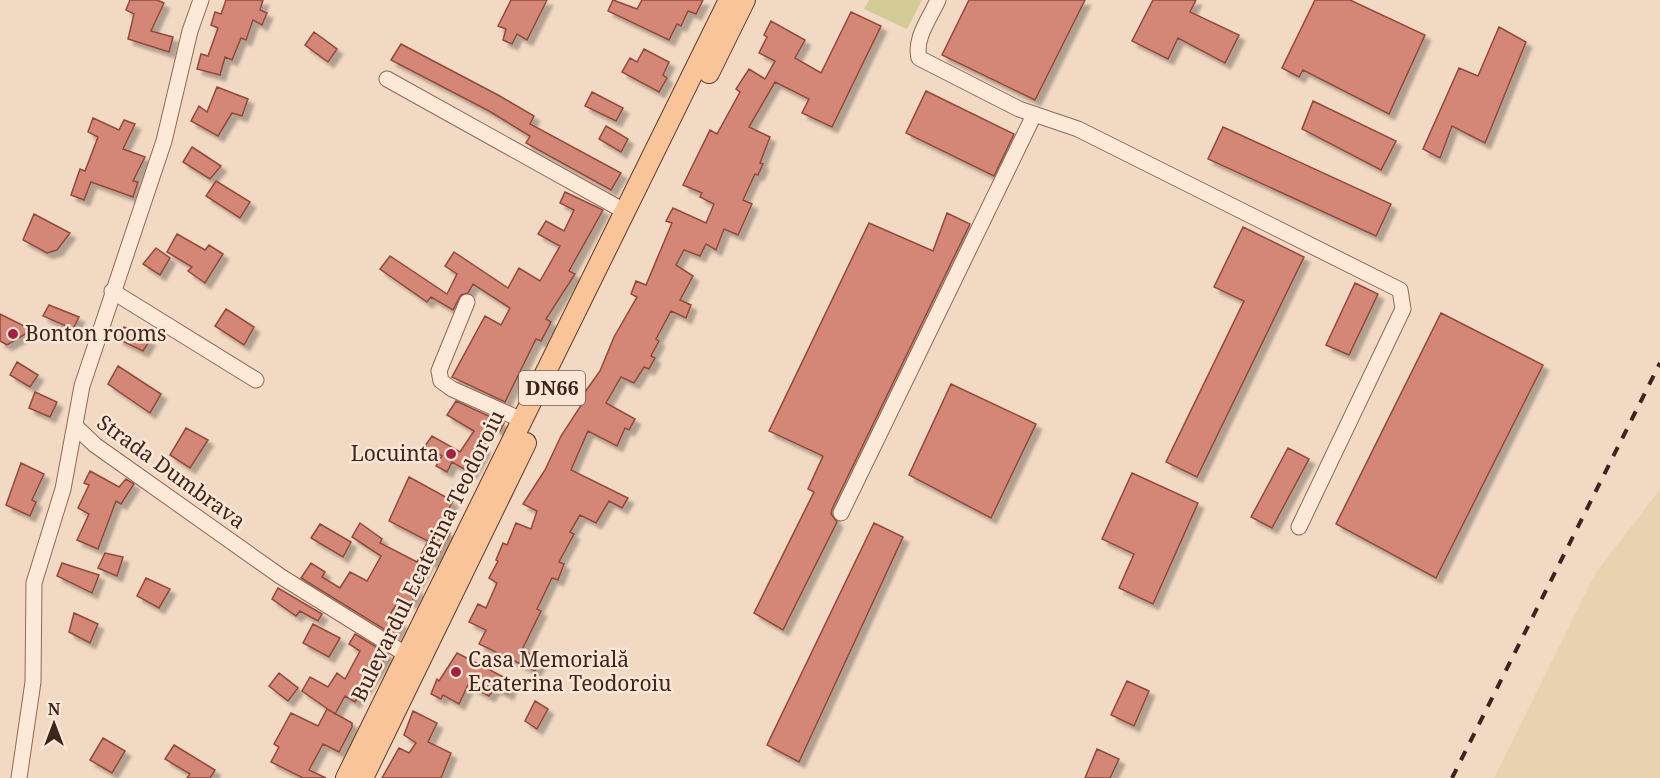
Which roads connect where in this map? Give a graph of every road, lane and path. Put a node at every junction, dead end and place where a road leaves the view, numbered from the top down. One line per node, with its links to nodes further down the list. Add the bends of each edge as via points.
1 (201, 0): 8 (street, Strada Dumbrava, via 164,141)
2 (729, 0): 7 (main road, Bulevardul Ecaterina Teodoroiu)
3 (745, 0): 15 (main road, Bulevardul Ecaterina Teodoroiu / DN66)
4 (938, 0): 6 (street, via 919,40 919,58)
5 (387, 79): 7 (street)
6 (1034, 115): 13 (street); 14 (street, via 1078,129 1400,291 1403,309)
7 (626, 212): 11 (main road, Bulevardul Ecaterina Teodoroiu)
8 (112, 291): 10 (street); 12 (street, Strada Dumbrava, via 82,386)
9 (467, 302): 11 (street, via 439,371 441,381)
10 (256, 380)
11 (522, 420): 15 (main road, Bulevardul Ecaterina Teodoroiu)
12 (75, 426): 15 (street, Strada Dumbrava, via 104,451 280,576); 16 (street, via 63,489 34,583 33,682)
13 (841, 513)
14 (1299, 527)
15 (413, 658): 17 (main road, Bulevardul Ecaterina Teodoroiu); 18 (main road, Bulevardul Ecaterina Teodoroiu / DN66)
16 (19, 778)
17 (346, 778)
18 (363, 778)

